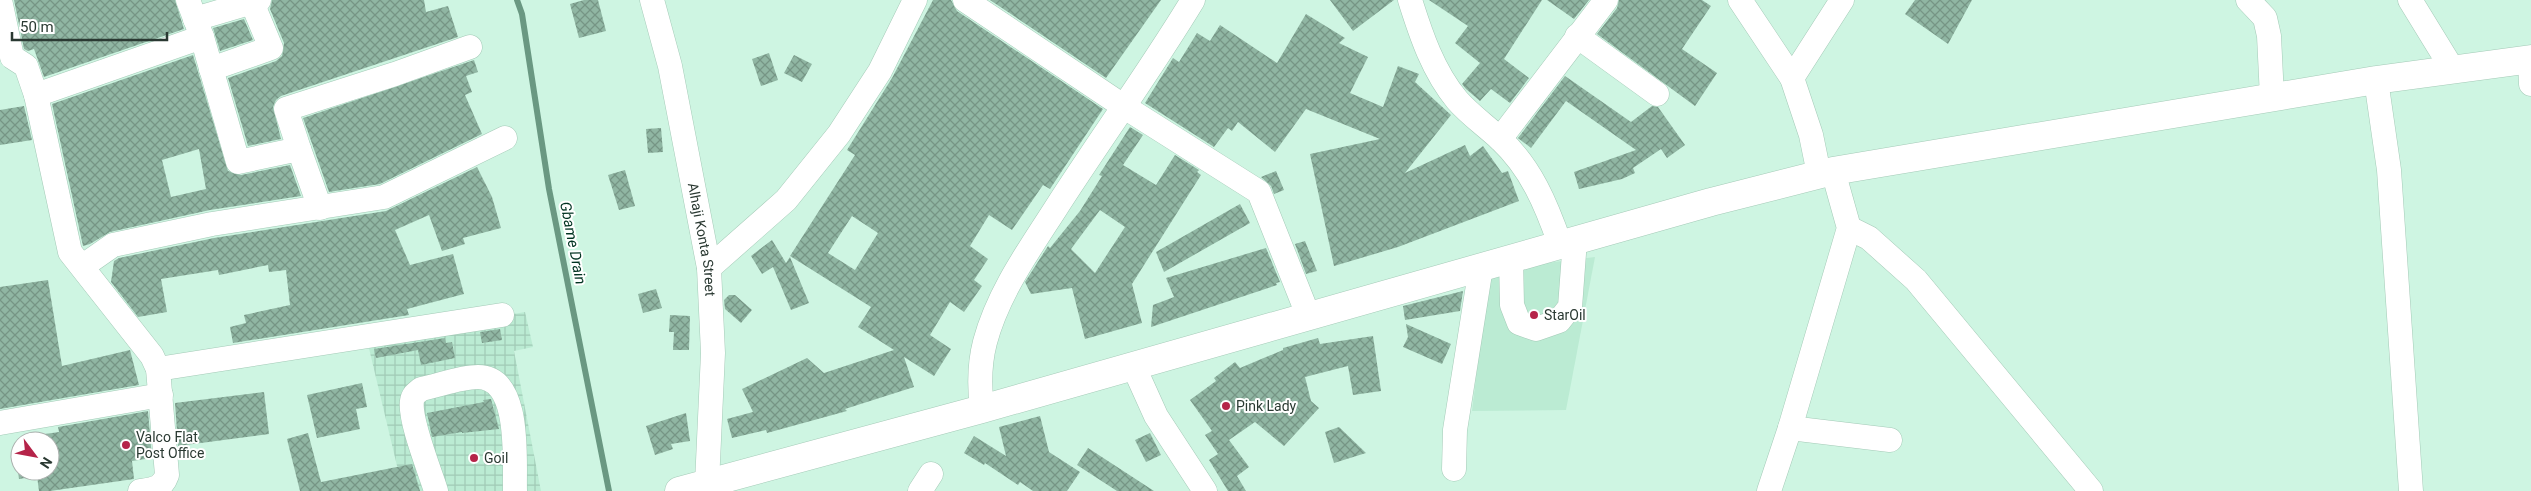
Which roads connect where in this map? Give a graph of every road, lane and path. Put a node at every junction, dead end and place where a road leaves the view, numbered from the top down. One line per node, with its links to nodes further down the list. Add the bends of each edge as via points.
1 (0, 0): 16 (street)
2 (652, 0): 36 (street, Alhaji Konta Street, via 670,66)
3 (915, 0): 36 (street, via 880,71 839,134 786,200)
4 (965, 0): 25 (street)
5 (1193, 0): 25 (street)
6 (1410, 0): 27 (street, via 1424,43 1442,79 1458,101)
7 (1606, 0): 14 (street)
8 (1740, 0): 20 (street)
9 (1842, 0): 20 (street)
10 (2248, 0): 24 (street, via 2265,18)
11 (2410, 0): 19 (street)
12 (254, 1): 13 (street); 18 (street, via 271,48)
13 (195, 19): 18 (street); 23 (street)
14 (1577, 36): 22 (street); 27 (street)
15 (470, 47): 28 (street, via 286,109)
16 (6, 59): 23 (street, via 26,66)
17 (2531, 68): 19 (main road)
18 (211, 69): 28 (street, via 238,162)
19 (2453, 70): 21 (main road)
20 (1792, 78): 29 (street)
21 (2376, 80): 24 (main road); 55 (street, via 2389,170)
22 (1657, 94)
23 (36, 95): 34 (street, via 70,252)
24 (2272, 97): 29 (main road)
25 (1123, 106): 38 (street, via 1259,192); 42 (street, via 1008,288 986,340 978,378)
26 (504, 138): 30 (street, via 384,197)
27 (1500, 139): 32 (street, via 1531,176)
28 (299, 149): 30 (street)
29 (1826, 173): 31 (street); 32 (main road)
30 (320, 208): 34 (street, via 212,224 113,245)
31 (1849, 228): 44 (street); 54 (street, via 1869,238 1916,280)
32 (1567, 242): 33 (main road); 33 (street, via 1570,307 1559,321 1536,329 1519,323 1512,305)
33 (1511, 258): 35 (main road)
34 (83, 266): 40 (street, via 152,356)
35 (1481, 267): 38 (main road); 46 (street, via 1455,430)
36 (709, 268): 47 (street, Alhaji Konta Street, via 713,353)
37 (502, 315): 40 (street)
38 (1308, 315): 39 (main road)
39 (1133, 365): 42 (main road); 52 (street, via 1156,416)
40 (158, 369): 41 (street)
41 (161, 395): 43 (street); 48 (street, via 167,475 157,489)
42 (982, 409): 47 (main road)
43 (0, 422)
44 (1790, 428): 45 (street); 53 (street)
45 (1890, 440)
46 (1454, 469)
47 (709, 487): 51 (main road)
48 (140, 491)
49 (436, 491): 50 (street, via 412,416 414,394 478,377 501,387 510,403)
50 (515, 491)
51 (679, 491)
52 (1205, 491)
53 (1769, 491)
54 (2092, 491)
55 (2412, 491)

